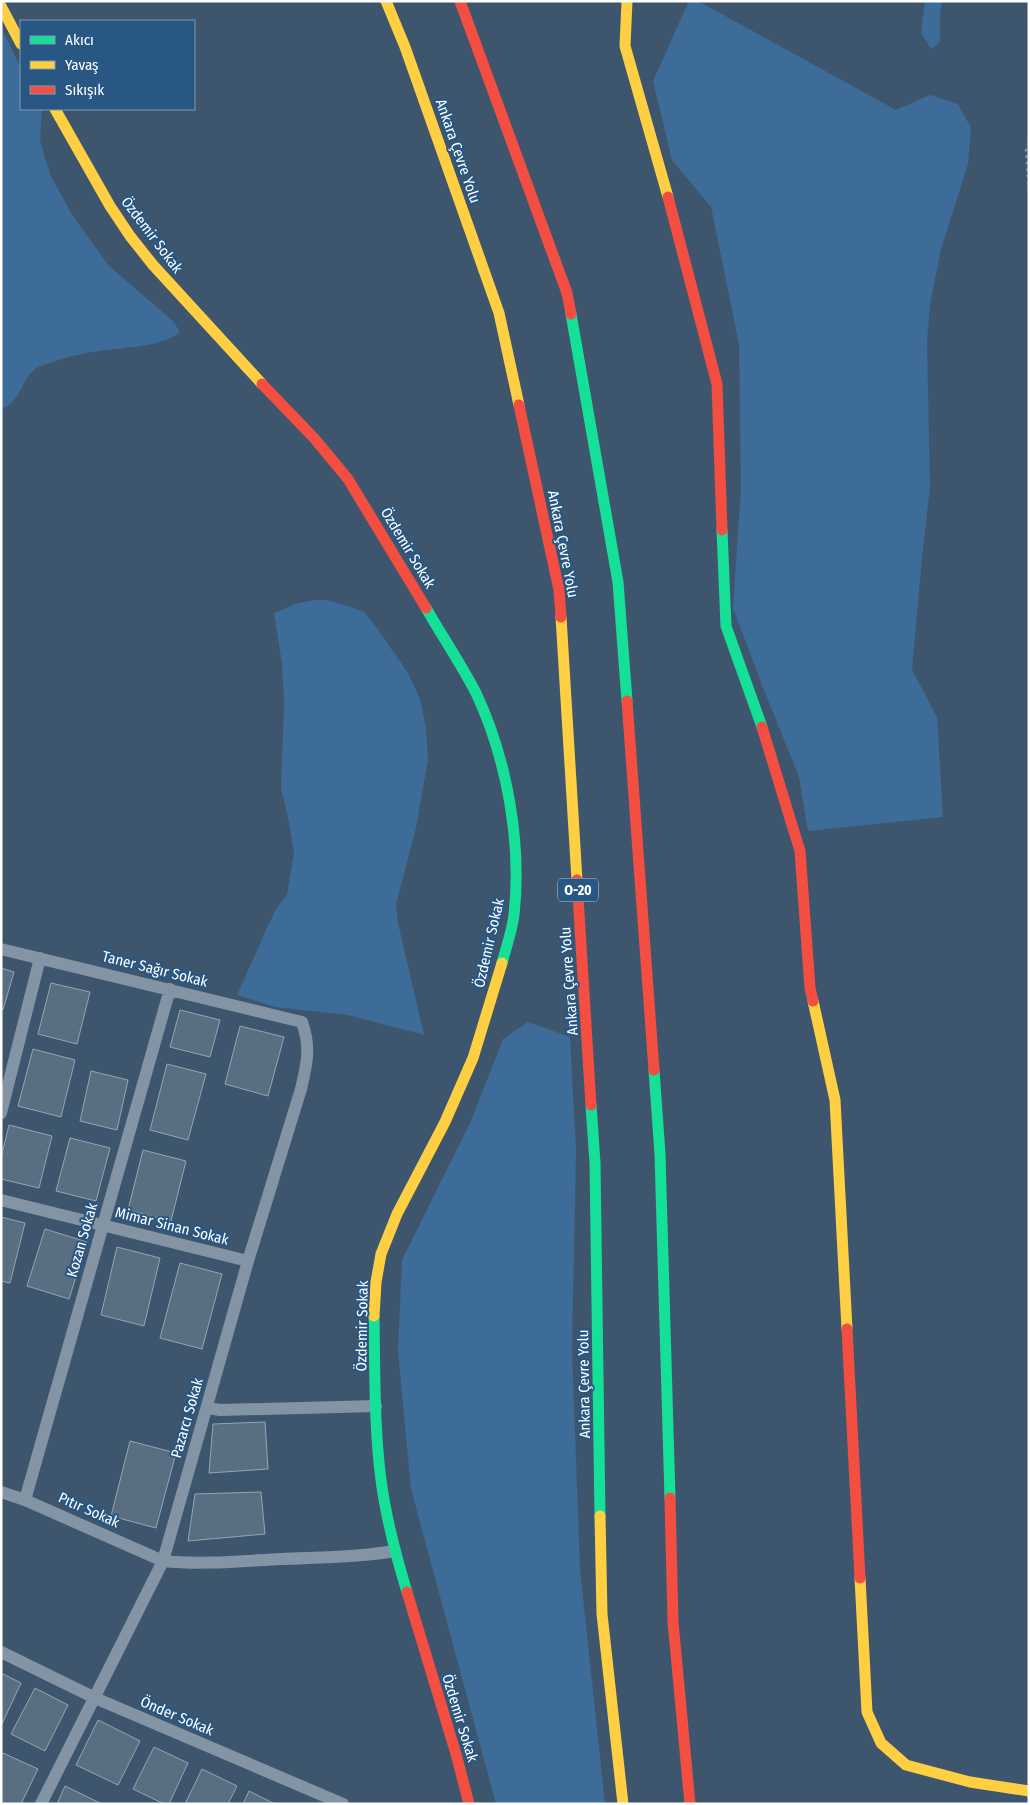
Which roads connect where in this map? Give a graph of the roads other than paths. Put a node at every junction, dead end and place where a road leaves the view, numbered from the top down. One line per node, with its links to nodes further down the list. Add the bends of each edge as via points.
1 (386, 1): 27 (main road, Ankara Çevre Yolu / O-20, via 499,313 559,590 595,1162 602,1614)
2 (460, 1): 28 (main road, via 567,293 618,582 660,1154 673,1622)
3 (627, 1): 23 (main road, via 625,46 665,184 716,384 726,626 800,851 810,988 835,1100 867,1712 880,1744 906,1765 970,1782)
4 (1, 6): 5 (main road)
5 (20, 42)
6 (56, 110): 15 (main road, Özdemir Sokak, via 110,206 136,243 190,307 314,438 348,479 475,692 504,770 517,860 514,917 473,1058 445,1122 397,1214 381,1254 374,1305)
7 (1, 949): 8 (street, Taner Sağır Sokak)
8 (40, 958): 9 (street, Taner Sağır Sokak); 11 (street)
9 (170, 989): 10 (street, Taner Sağır Sokak); 13 (street, Kozan Sokak)
10 (302, 1022): 14 (street, Pazarcı Sokak, via 308,1041 308,1061)
11 (1, 1113)
12 (1, 1200): 13 (street, Mimar Sinan Sokak)
13 (103, 1226): 14 (street, Mimar Sinan Sokak); 18 (street, Kozan Sokak)
14 (248, 1261): 16 (street, Pazarcı Sokak)
15 (376, 1406): 16 (street); 19 (main road, Özdemir Sokak, via 381,1480)
16 (207, 1408): 20 (street, Pazarcı Sokak)
17 (1, 1492): 18 (street, Pıtır Sokak)
18 (25, 1500): 20 (street, Pıtır Sokak)
19 (395, 1551): 20 (street, Pıtır Sokak, via 368,1556 229,1562); 26 (main road, Özdemir Sokak)
20 (163, 1560): 22 (street, Pazarcı Sokak)
21 (1, 1652): 22 (street, Önder Sokak)
22 (95, 1698): 24 (street, Pazarcı Sokak); 25 (street, Önder Sokak)
23 (1029, 1791)
24 (41, 1804)
25 (343, 1804)
26 (469, 1804)
27 (623, 1804)
28 (690, 1804)

